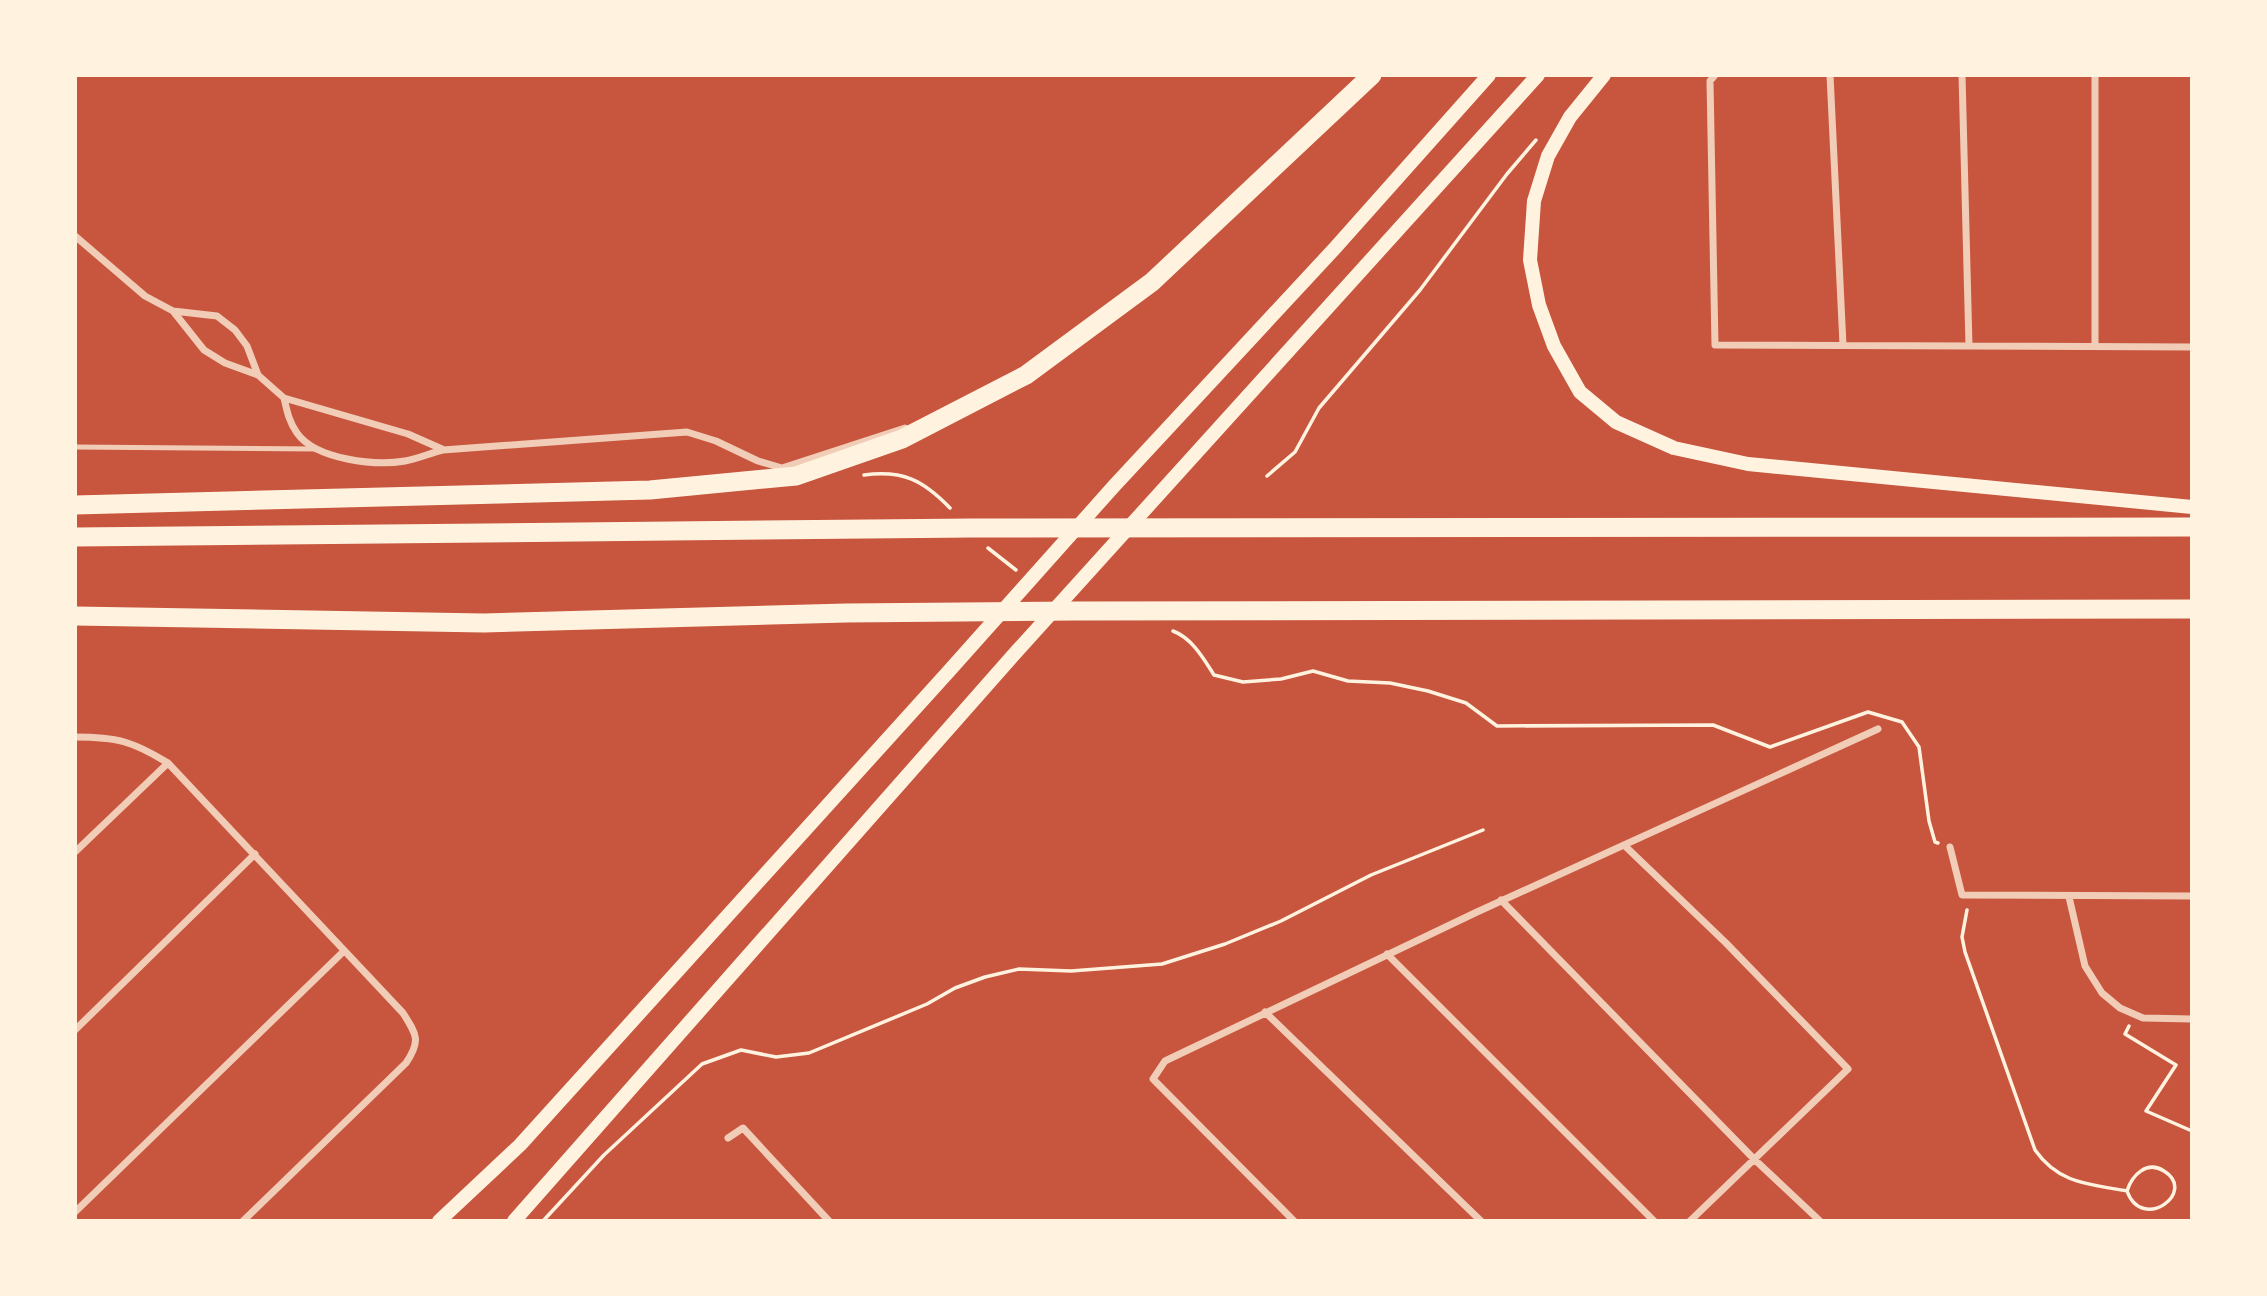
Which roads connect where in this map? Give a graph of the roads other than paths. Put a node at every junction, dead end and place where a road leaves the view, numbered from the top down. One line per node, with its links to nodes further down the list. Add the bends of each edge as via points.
1 (1371, 75): 10 (street); 22 (highway, via 1152,282 1026,375 902,439 796,476 650,490)
2 (1489, 75): 47 (main road, via 520,1145)
3 (1538, 75): 48 (main road, via 1017,651)
4 (1604, 75): 23 (main road, via 1570,117 1548,156 1534,201 1530,260 1539,305 1554,345 1580,392 1616,422 1674,448 1748,464)
5 (1715, 75): 13 (street, via 1710,81 1715,345)
6 (1830, 75): 13 (street)
7 (1962, 75): 14 (street)
8 (2095, 75): 15 (street)
9 (75, 236): 12 (street, via 145,296)
10 (1166, 256)
11 (1136, 283): 21 (street, via 1074,338 927,421 782,468 687,432)
12 (173, 311): 17 (street, via 204,350); 17 (street, via 217,317 247,346)
13 (1843, 345): 14 (street)
14 (1969, 346): 15 (street)
15 (2095, 346): 16 (street)
16 (2192, 347)
17 (258, 375): 18 (street)
18 (284, 398): 20 (street, via 289,421 299,437); 21 (street, via 408,434)
19 (75, 447): 20 (lane)
20 (317, 449): 21 (street, via 362,462 405,461)
21 (443, 450)
22 (75, 505)
23 (2192, 507)
24 (2192, 527): 25 (highway, via 959,528)
25 (75, 537)
26 (2192, 609): 27 (highway, via 1061,611 484,623)
27 (75, 616)
28 (1878, 729): 31 (street)
29 (75, 737): 30 (street, via 123,739)
30 (168, 762): 33 (street); 34 (street)
31 (1624, 845): 37 (street); 44 (street, via 1848,1069)
32 (1950, 847): 35 (street, via 1962,895)
33 (75, 852)
34 (255, 854): 38 (street); 42 (street)
35 (2069, 897): 36 (street); 41 (street, via 2085,966 2102,993 2143,1018)
36 (2192, 897)
37 (1501, 900): 39 (street); 44 (street)
38 (344, 951): 45 (street); 46 (street, via 403,1013 417,1044 406,1063)
39 (1387, 954): 40 (street); 52 (street)
40 (1265, 1013): 50 (street, via 1165,1060 1153,1079); 51 (street)
41 (2192, 1019)
42 (75, 1030)
43 (728, 1138): 49 (street, via 743,1128)
44 (1754, 1159): 53 (street); 54 (street)
45 (75, 1212)
46 (243, 1221)
47 (439, 1221)
48 (514, 1221)
49 (829, 1221)
50 (1294, 1221)
51 (1481, 1221)
52 (1654, 1221)
53 (1690, 1221)
54 (1820, 1221)

